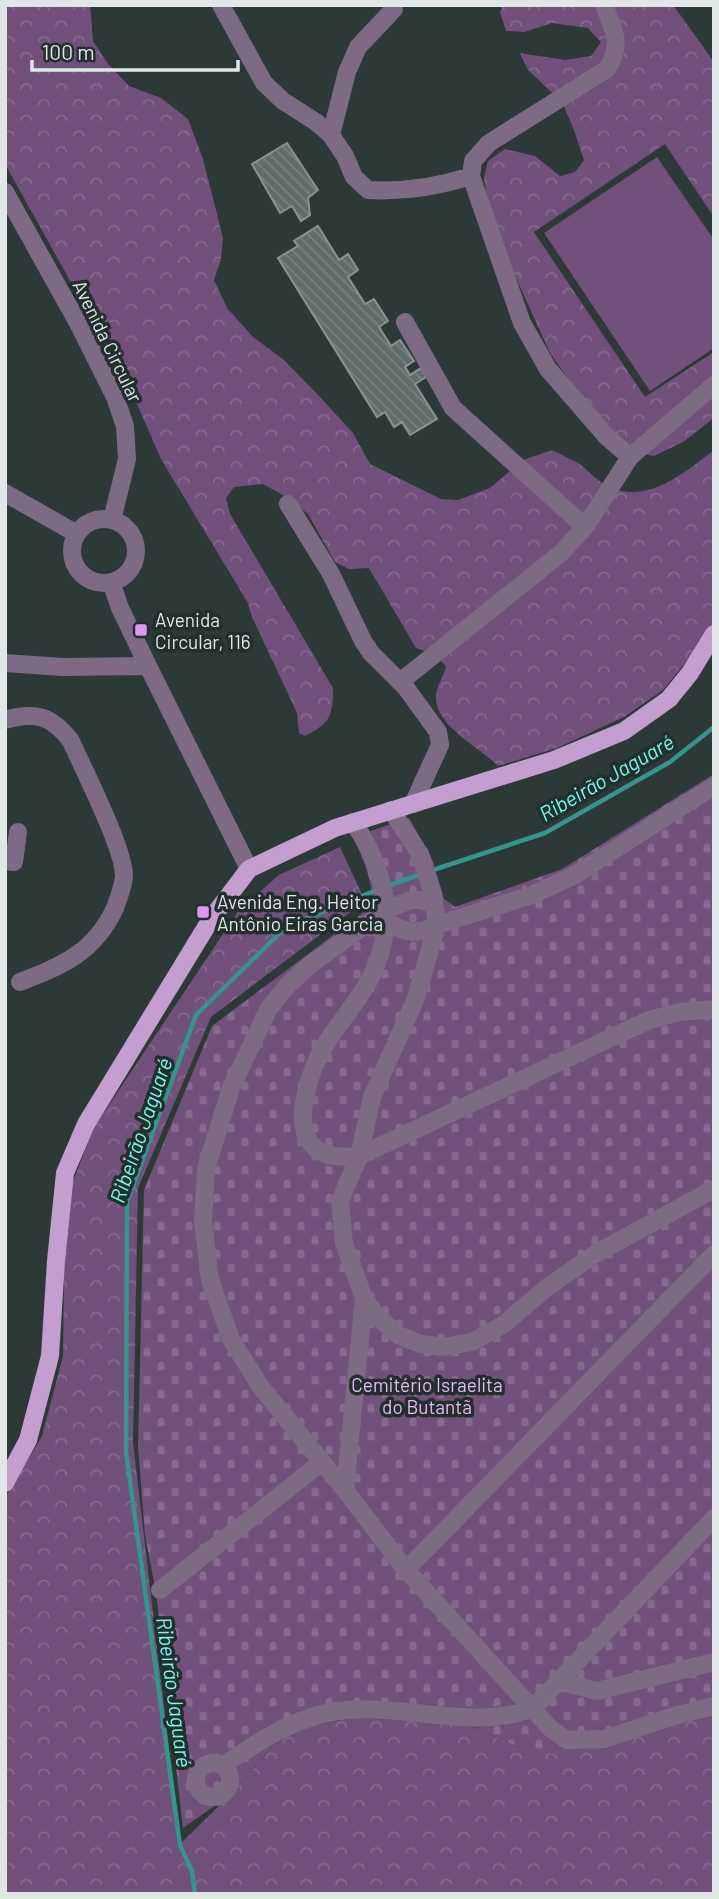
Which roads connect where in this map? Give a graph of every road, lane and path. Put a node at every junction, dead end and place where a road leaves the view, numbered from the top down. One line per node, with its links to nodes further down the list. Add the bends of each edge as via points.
1 (221, 5): 4 (street, via 264,83)
2 (604, 5): 5 (street, via 615,34 616,53 607,69 489,143 473,161)
3 (394, 9): 4 (street, via 358,47)
4 (331, 135): 5 (street, via 354,177 368,190 441,186)
5 (471, 176): 9 (street, via 522,323 548,369)
6 (5, 192): 12 (street, Avenida Circular, via 78,323 122,416 127,459)
7 (405, 322): 13 (street, via 453,408)
8 (714, 384): 9 (street)
9 (630, 457): 13 (street)
10 (5, 493): 14 (street)
11 (288, 503): 19 (street, via 331,574 363,641)
12 (112, 520): 14 (street, via 92,521); 15 (street, via 129,531 136,551 129,571)
13 (585, 527): 19 (street, via 561,553)
14 (77, 534): 15 (street, via 72,555 81,574 100,583)
15 (111, 582): 18 (street)
16 (714, 635): 22 (main road, via 669,699 624,731 554,760)
17 (5, 663): 18 (street)
18 (148, 666): 27 (street)
19 (400, 682): 22 (street, via 440,740)
20 (5, 720): 31 (street, via 25,715 48,719 71,741 116,845 124,876 106,926 88,947 64,965)
21 (714, 786): 30 (street, via 575,876 532,895)
22 (413, 804): 23 (main road)
23 (391, 810): 24 (main road); 28 (street, via 420,855)
24 (353, 822): 27 (main road); 29 (street, via 375,864)
25 (18, 832): 26 (street, via 14,862)
26 (5, 861)
27 (249, 869): 38 (main road, via 211,919 86,1124 65,1173 50,1356 28,1440)
28 (434, 900): 29 (street, via 410,900); 30 (street)
29 (386, 909): 30 (street, via 398,929 411,933); 33 (street, via 383,945 370,977 314,1067 303,1109 306,1136 317,1152 330,1157); 37 (street, via 311,964 269,1008 230,1088 206,1169 203,1222 210,1280 231,1339 260,1386)
30 (437, 925): 33 (street, via 416,998 372,1097)
31 (20, 982)
32 (714, 1009): 33 (street, via 649,1020)
33 (359, 1156): 36 (street, via 340,1201 344,1242)
34 (714, 1189): 36 (street, via 594,1254 504,1324 472,1342 443,1347 398,1335)
35 (714, 1254): 41 (street)
36 (363, 1298): 39 (street)
37 (323, 1462): 39 (street); 42 (street)
38 (5, 1482)
39 (345, 1490): 41 (street)
40 (714, 1518): 44 (street)
41 (406, 1570): 46 (street)
42 (160, 1590)
43 (714, 1661): 44 (street, via 597,1691)
44 (559, 1681): 46 (street)
45 (714, 1706): 46 (street, via 604,1739 567,1740)
46 (533, 1708): 47 (street, via 487,1718 337,1711 260,1740)
47 (222, 1766)

